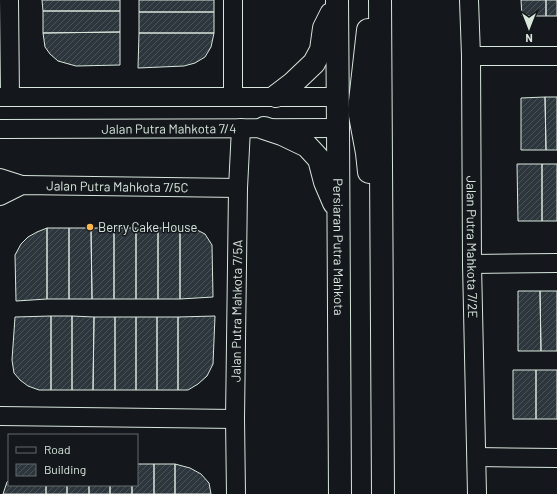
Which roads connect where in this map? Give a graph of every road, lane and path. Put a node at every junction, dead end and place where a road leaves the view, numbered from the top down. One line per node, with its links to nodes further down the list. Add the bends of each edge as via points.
1 (9, 0): 9 (street)
2 (233, 0): 10 (street)
3 (379, 0): 12 (street, via 370,9); 22 (street)
4 (469, 0): 6 (street, Jalan Putra Mahkota 7/2E)
5 (337, 1): 8 (street, via 324,28 321,50 314,63); 11 (street, Persiaran Putra Mahkota)
6 (471, 56): 7 (street); 24 (street, Jalan Putra Mahkota 7/2E)
7 (557, 56)
8 (276, 96): 10 (street); 11 (street)
9 (5, 97): 10 (street)
10 (233, 97)
11 (338, 97): 12 (street); 15 (street, Persiaran Putra Mahkota)
12 (359, 110): 15 (street); 22 (street, via 367,153 370,197)
13 (241, 128): 14 (street, Jalan Putra Mahkota 7/4); 16 (street, Jalan Putra Mahkota 7/4); 19 (street, Jalan Putra Mahkota 7/5A)
14 (264, 128): 15 (street, Jalan Putra Mahkota 7/4); 21 (street, via 307,146 319,159 325,182)
15 (338, 128): 21 (street, Persiaran Putra Mahkota)
16 (0, 129)
17 (0, 178): 18 (street)
18 (22, 185): 19 (street, Jalan Putra Mahkota 7/5C); 20 (street, Jalan Putra Mahkota 7/5C)
19 (238, 188): 26 (street, Jalan Putra Mahkota 7/5A)
20 (0, 196)
21 (339, 215): 30 (street, Persiaran Putra Mahkota)
22 (381, 231): 31 (street)
23 (557, 263): 24 (street)
24 (472, 264): 27 (street, Jalan Putra Mahkota 7/2E)
25 (0, 416): 26 (street)
26 (235, 419): 29 (street, Jalan Putra Mahkota 7/5A)
27 (477, 457): 28 (street); 32 (street, Jalan Putra Mahkota 7/2E)
28 (557, 458)
29 (236, 494)
30 (340, 494)
31 (382, 494)
32 (477, 494)

